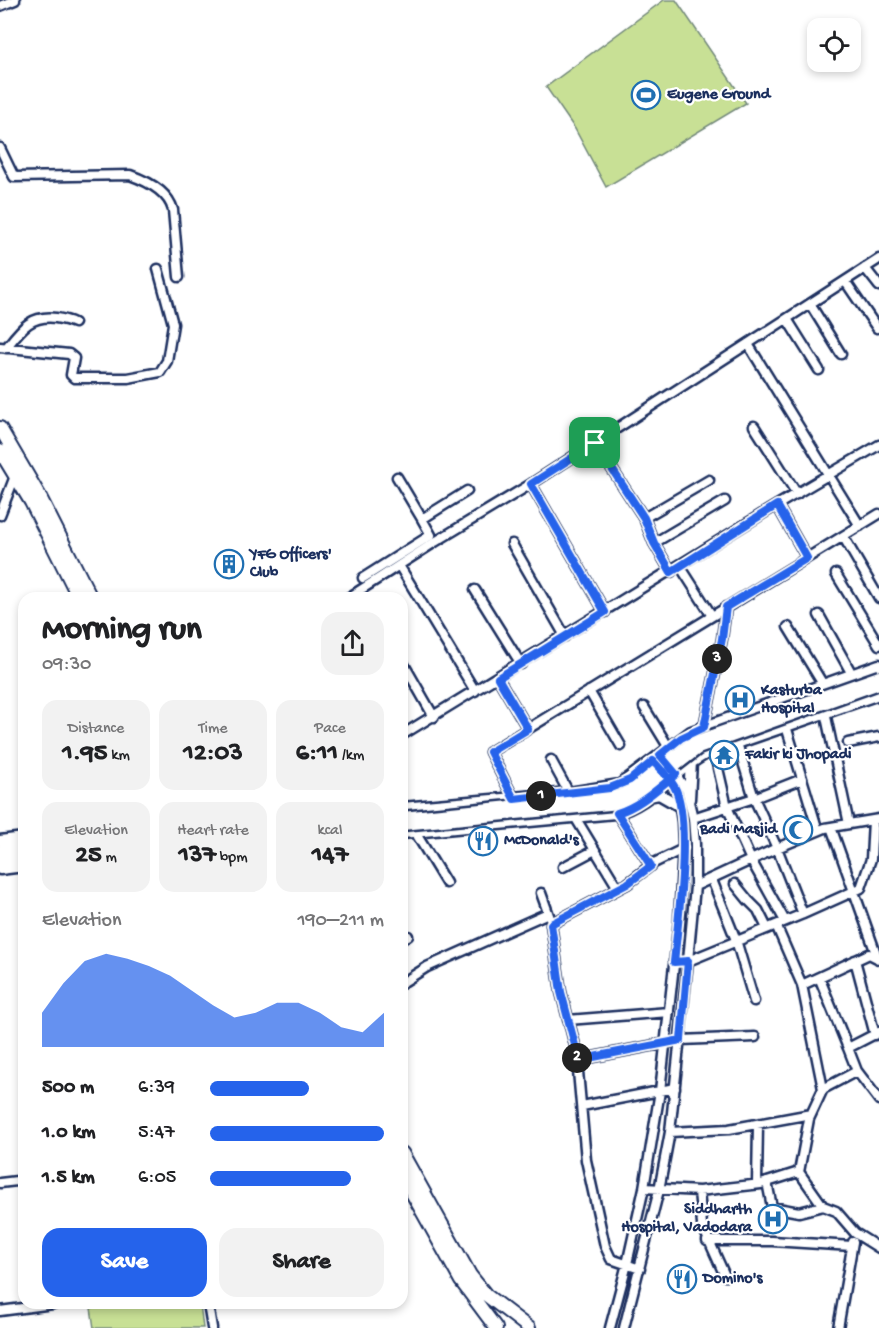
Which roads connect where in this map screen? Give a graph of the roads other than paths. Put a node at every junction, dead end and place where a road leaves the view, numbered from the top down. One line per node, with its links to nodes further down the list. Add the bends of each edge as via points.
1 (0, 148): 5 (street, via 14,177 130,175 164,193 173,210)
2 (879, 259): 3 (street)
3 (865, 268): 6 (street); 7 (street)
4 (158, 269): 13 (street, via 172,324 167,361 160,372 128,378 74,378 73,356)
5 (179, 277)
6 (845, 281): 8 (street); 11 (street)
7 (879, 286)
8 (810, 304): 9 (street); 14 (street)
9 (787, 319): 12 (street); 15 (street)
10 (74, 323): 13 (street, via 37,318)
11 (878, 328)
12 (748, 344): 18 (street); 21 (street)
13 (3, 347)
14 (842, 354)
15 (819, 370)
16 (754, 426): 27 (street)
17 (2, 437): 46 (highway, via 39,495)
18 (595, 443): 25 (street); 32 (street)
19 (879, 445): 21 (street)
20 (0, 451): 22 (highway)
21 (829, 475): 27 (street); 34 (street)
22 (15, 476): 31 (street); 45 (highway)
23 (397, 477): 33 (street)
24 (709, 480): 32 (street)
25 (531, 484): 40 (street); 50 (street)
26 (467, 491): 33 (street)
27 (797, 494): 29 (street)
28 (725, 501): 36 (street)
29 (777, 505): 38 (street); 39 (street)
30 (879, 514): 34 (street)
31 (0, 515)
32 (644, 518): 36 (street)
33 (422, 519): 43 (street, via 431,535)
34 (860, 526): 35 (street)
35 (843, 536): 38 (street); 48 (street)
36 (654, 543): 41 (street)
37 (512, 544): 54 (street)
38 (807, 558): 49 (street)
39 (680, 566): 41 (street); 52 (street)
40 (400, 567): 47 (street); 64 (street)
41 (671, 572): 50 (street)
42 (836, 574): 55 (street)
43 (363, 578)
44 (475, 590): 56 (street)
45 (76, 592)
46 (89, 592)
47 (368, 592)
48 (879, 598)
49 (726, 607): 52 (street); 71 (street)
50 (605, 612): 54 (street)
51 (819, 615): 59 (street)
52 (712, 616): 65 (street)
53 (788, 627): 63 (street)
54 (565, 636): 56 (street)
55 (879, 645)
56 (520, 664): 61 (street)
57 (879, 665): 59 (main road)
58 (408, 672): 69 (street)
59 (853, 676): 63 (main road)
60 (879, 676): 92 (main road, bridge, via 692,742 619,795)
61 (498, 678): 64 (street); 72 (street)
62 (879, 684): 96 (main road, bridge, via 698,749 639,795 620,804)
63 (824, 686): 71 (main road)
64 (475, 691): 69 (street)
65 (590, 691): 72 (street); 77 (street)
66 (879, 694): 68 (main road)
67 (644, 707): 79 (street)
68 (825, 712): 70 (main road); 97 (street)
69 (434, 717): 73 (street)
70 (786, 726): 75 (main road); 83 (street)
71 (704, 727): 79 (main road, via 681,738)
72 (528, 729): 87 (street, via 490,752)
73 (408, 732)
74 (879, 737): 76 (street)
75 (737, 743): 78 (main road); 86 (street)
76 (848, 743)
77 (621, 746)
78 (714, 751): 81 (main road); 89 (street)
79 (660, 755): 82 (street); 84 (main road, via 620,785)
80 (552, 760): 84 (street)
81 (691, 761): 82 (main road); 88 (main road)
82 (672, 777): 85 (main road); 88 (street, via 686,790)
83 (802, 779): 86 (street); 99 (street)
84 (569, 793): 87 (main road)
85 (649, 796): 88 (main road, via 659,794); 91 (main road)
86 (754, 798): 89 (street); 105 (street)
87 (514, 799): 90 (main road)
88 (685, 803): 94 (street); 108 (street)
89 (727, 807): 94 (street); 112 (street)
90 (408, 808)
91 (617, 813): 93 (main road); 113 (street)
92 (408, 816)
93 (575, 817): 100 (main road); 107 (street)
94 (693, 818): 104 (street)
95 (876, 820): 97 (street); 122 (street, via 871,859 861,888)
96 (408, 824)
97 (849, 824): 98 (street)
98 (831, 827): 99 (street); 122 (street)
99 (818, 831): 105 (street)
100 (415, 832): 101 (main road); 118 (street)
101 (408, 833)
102 (18, 839): 103 (main road)
103 (0, 841)
104 (695, 844): 108 (street); 120 (street)
105 (777, 848): 112 (street); 125 (street)
106 (18, 849): 109 (main road)
107 (595, 850): 115 (street); 121 (street)
108 (683, 850): 113 (street); 133 (street)
109 (0, 851)
110 (18, 857): 111 (main road)
111 (0, 860)
112 (751, 860): 117 (street); 126 (street)
113 (651, 866): 121 (street)
114 (18, 867): 116 (main road)
115 (563, 867)
116 (0, 869)
117 (712, 880): 120 (street); 129 (street)
118 (446, 883)
119 (735, 884): 128 (street)
120 (695, 886): 132 (street)
121 (618, 888): 127 (street)
122 (855, 892): 125 (street); 130 (street)
123 (541, 893): 124 (street)
124 (549, 912): 127 (street); 135 (street)
125 (803, 914): 126 (street)
126 (785, 921): 128 (street)
127 (551, 924): 139 (street)
128 (772, 927): 129 (street); 136 (street)
129 (736, 940): 132 (street); 137 (street)
130 (879, 959): 131 (street, via 869,954)
131 (855, 960): 134 (street); 140 (street)
132 (688, 961): 133 (street); 142 (street)
133 (674, 962): 138 (street)
134 (819, 977): 136 (street); 144 (street)
135 (408, 979)
136 (802, 985): 148 (street)
137 (754, 1001)
138 (669, 1012): 139 (street); 143 (street)
139 (568, 1020): 145 (street)
140 (878, 1033): 144 (street)
141 (755, 1037): 142 (street)
142 (681, 1040): 143 (street); 147 (street)
143 (666, 1043): 145 (street); 149 (street)
144 (848, 1048): 146 (street)
145 (578, 1060): 151 (street)
146 (857, 1071): 148 (street); 150 (street)
147 (675, 1088): 149 (street); 154 (street)
148 (823, 1089): 152 (street)
149 (660, 1091): 151 (street); 162 (street)
150 (879, 1100)
151 (582, 1106): 170 (street, via 586,1160 606,1253)
152 (811, 1114): 153 (street); 156 (street)
153 (758, 1125): 154 (street); 160 (street)
154 (670, 1132): 163 (street)
155 (408, 1165): 178 (highway, via 470,1275 486,1295)
156 (799, 1172): 158 (street); 165 (street)
157 (17, 1181): 159 (street)
158 (767, 1182): 160 (street); 165 (street, via 772,1207 799,1212)
159 (0, 1183)
160 (757, 1184): 164 (street)
161 (408, 1185): 177 (highway, via 461,1281)
162 (644, 1188): 163 (street); 170 (street)
163 (659, 1190): 164 (street); 171 (street)
164 (699, 1191): 167 (street)
165 (822, 1206): 166 (street, via 836,1211)
166 (855, 1233): 168 (street); 169 (street)
167 (707, 1240): 168 (street); 172 (street)
168 (852, 1246): 181 (street)
169 (879, 1248)
170 (627, 1264): 171 (street); 179 (street)
171 (640, 1269): 180 (street)
172 (725, 1276)
173 (18, 1309): 175 (street)
174 (209, 1309): 176 (street)
175 (0, 1311)
176 (212, 1328)
177 (496, 1328)
178 (529, 1328)
179 (610, 1328)
180 (624, 1328)
181 (838, 1328)

